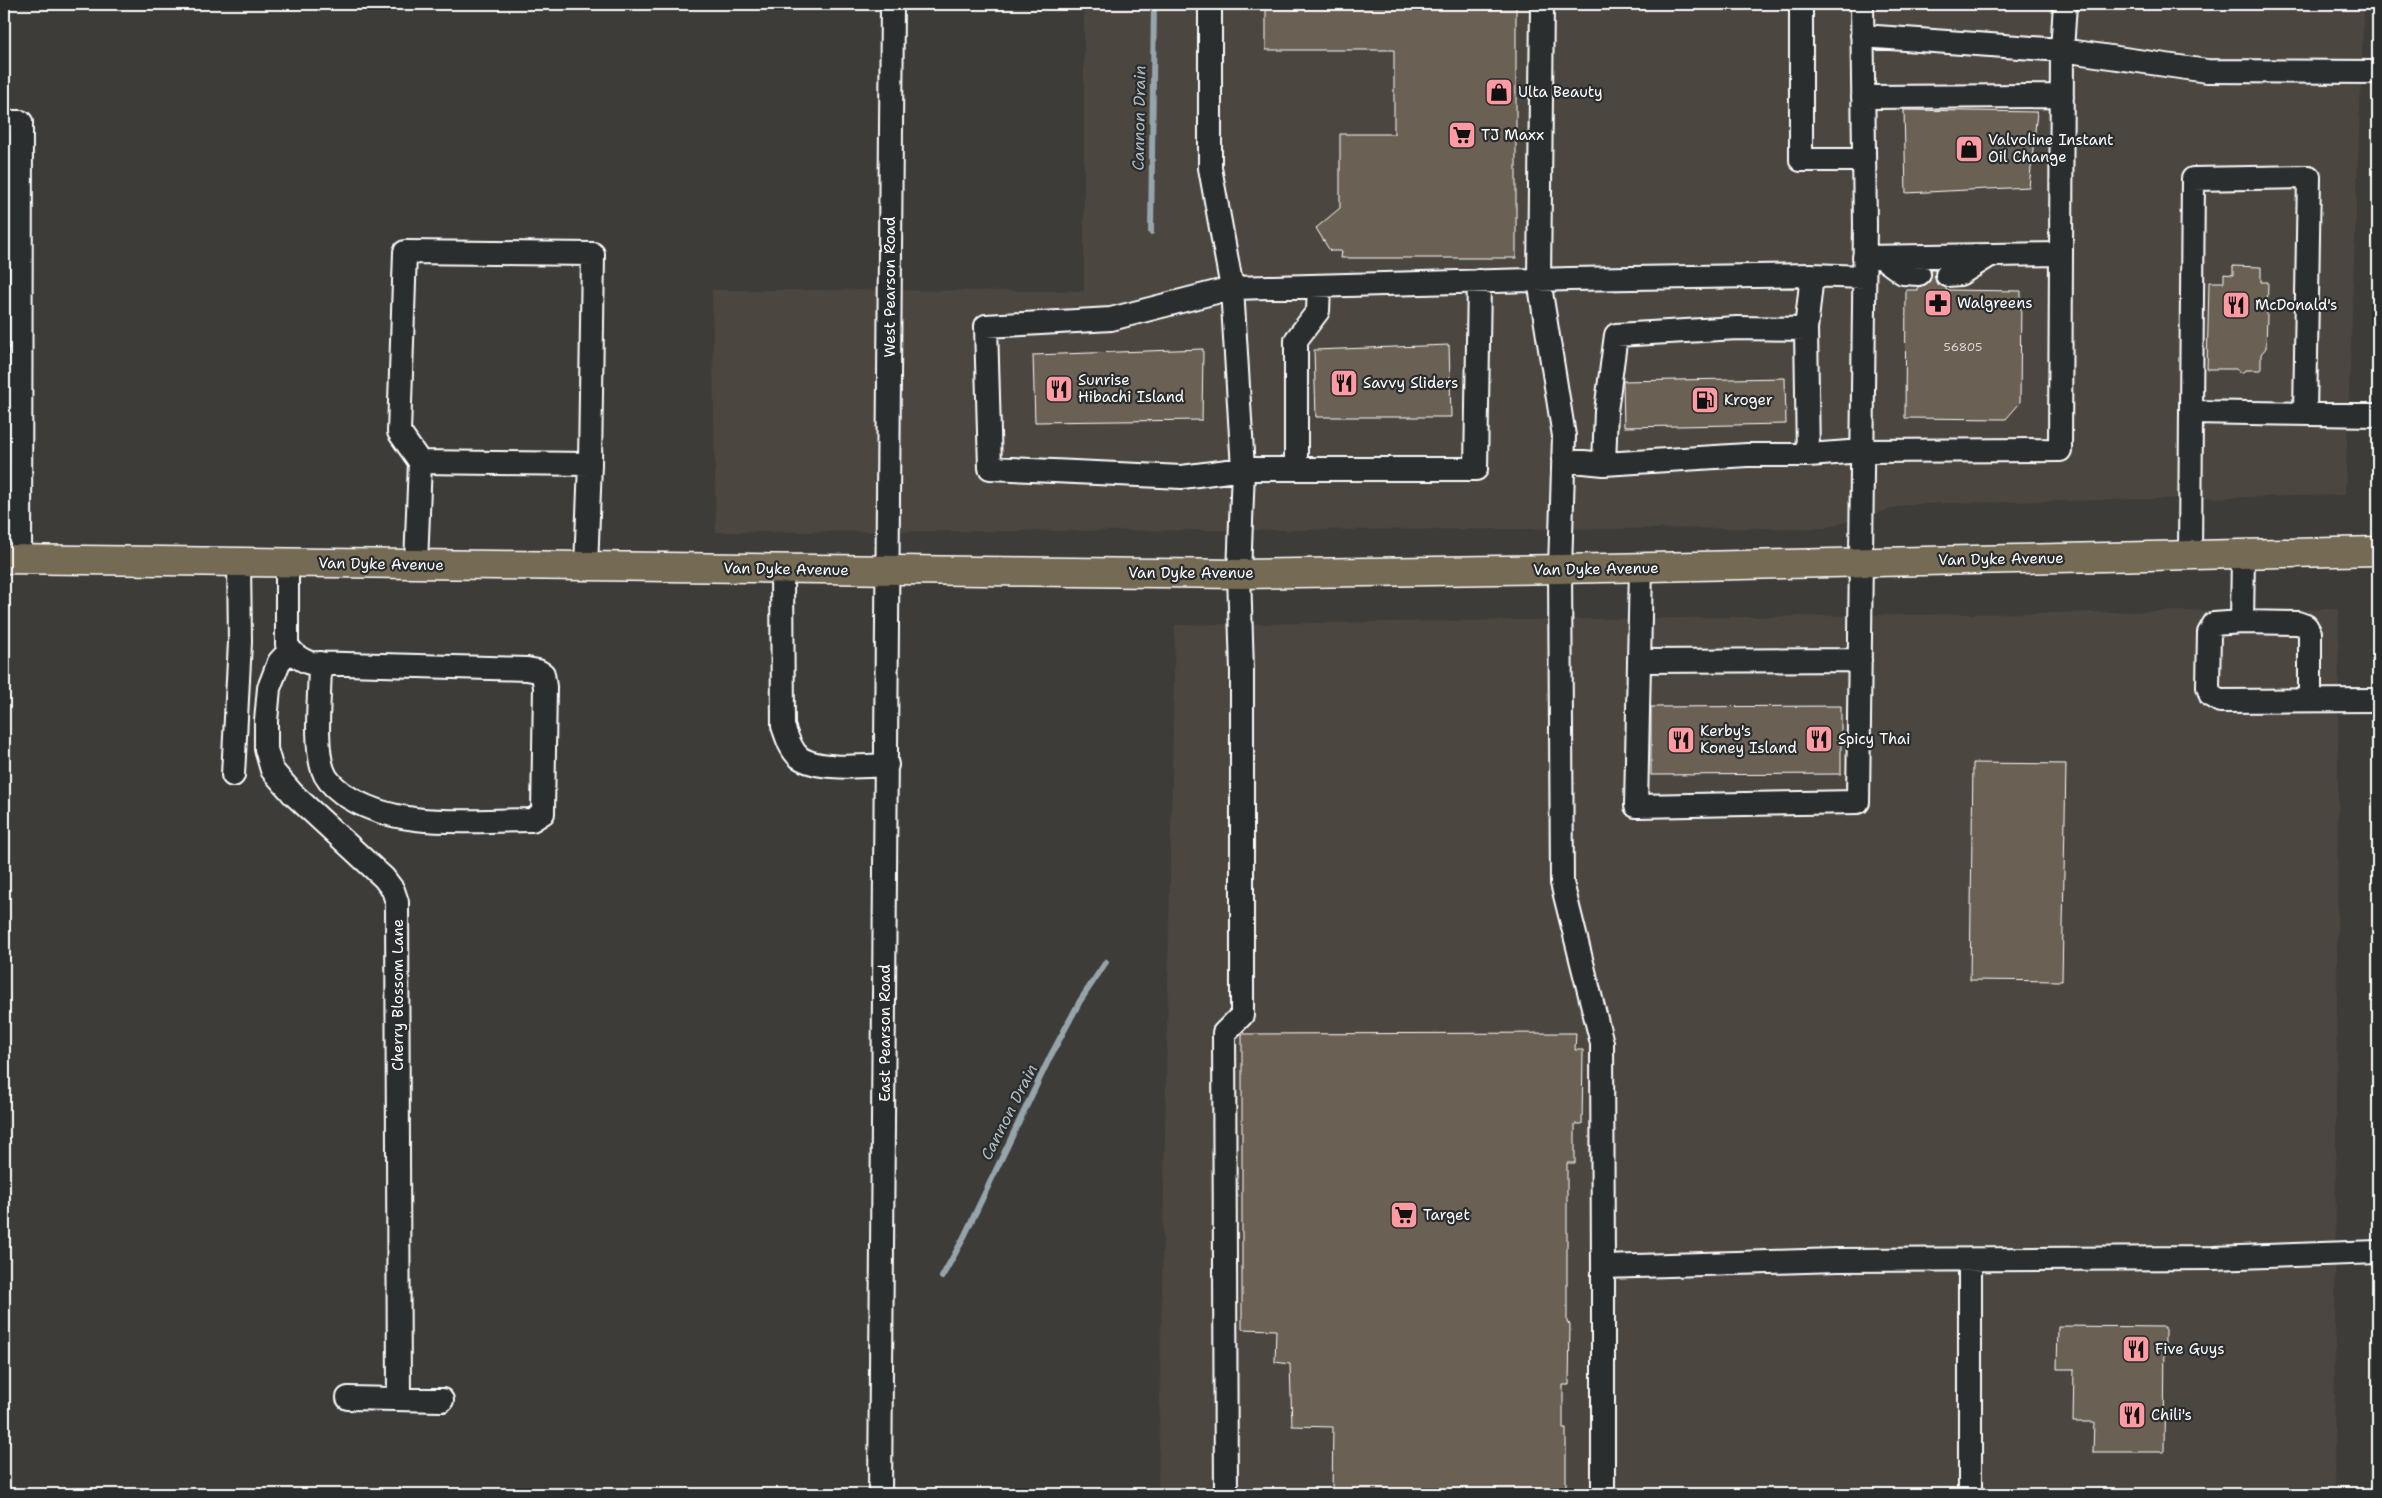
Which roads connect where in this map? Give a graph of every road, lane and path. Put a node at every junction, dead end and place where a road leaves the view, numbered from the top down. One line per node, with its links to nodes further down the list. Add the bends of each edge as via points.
1 (892, 4): 50 (street, West Pearson Road)
2 (1210, 4): 24 (street, via 1210,168)
3 (1542, 4): 20 (street)
4 (1801, 4): 13 (street, via 1801,160)
5 (1862, 4): 7 (street)
6 (2065, 4): 8 (street)
7 (1862, 36): 8 (street); 11 (street)
8 (2062, 50): 9 (street, via 2207,71); 10 (street)
9 (2378, 72)
10 (2062, 96): 11 (street); 14 (street)
11 (1863, 97): 13 (street)
12 (4, 122): 21 (street, via 21,122)
13 (1863, 160): 16 (street)
14 (2061, 254): 15 (street); 29 (street, via 2060,450)
15 (1990, 256): 16 (street); 19 (street, via 1960,274)
16 (1869, 264): 17 (street); 18 (street); 29 (street)
17 (1919, 274)
18 (1812, 275): 20 (street); 25 (street)
19 (1947, 275)
20 (1539, 280): 22 (street); 32 (street, via 1564,436)
21 (12, 281): 31 (street)
22 (1480, 281): 23 (street); 37 (street, via 1476,469)
23 (1319, 286): 24 (street); 37 (street, via 1318,311 1296,340)
24 (1232, 288): 36 (street); 36 (street, via 1112,319 986,326 990,468 1182,477)
25 (1806, 329): 30 (street); 35 (street, via 1737,328 1616,334 1606,411)
26 (2191, 412): 27 (street); 27 (street, via 2193,179 2309,178); 40 (street)
27 (2305, 414): 28 (street)
28 (2378, 415)
29 (1863, 451): 30 (street); 44 (street)
30 (1808, 455): 35 (street, via 1747,455)
31 (12, 457): 41 (street)
32 (1564, 460): 35 (street); 49 (street)
33 (420, 462): 34 (street); 34 (street, via 399,432 405,252 593,254); 45 (street)
34 (590, 464): 46 (street)
35 (1604, 464)
36 (1243, 469): 37 (street); 51 (street)
37 (1296, 469)
38 (2378, 551): 39 (main road, Van Dyke Avenue)
39 (2243, 554): 40 (main road, Van Dyke Avenue); 52 (street)
40 (2190, 555): 44 (main road, Van Dyke Avenue)
41 (12, 559): 42 (main road, Van Dyke Avenue)
42 (239, 562): 43 (main road, Van Dyke Avenue); 60 (street, via 240,642)
43 (287, 562): 45 (main road, Van Dyke Avenue); 53 (street, via 287,645)
44 (1862, 562): 47 (main road, Van Dyke Avenue); 54 (street)
45 (416, 564): 46 (main road, Van Dyke Avenue)
46 (586, 567): 48 (main road, Van Dyke Avenue)
47 (1641, 568): 49 (main road, Van Dyke Avenue); 55 (street)
48 (782, 569): 50 (main road, Van Dyke Avenue); 59 (street, via 783,726 790,744 800,757 814,762 834,766)
49 (1560, 570): 51 (main road, Van Dyke Avenue); 63 (street, via 1562,883 1602,1043)
50 (888, 571): 51 (main road, Van Dyke Avenue); 59 (street, East Pearson Road)
51 (1239, 574): 68 (street, via 1242,1015 1224,1033)
52 (2242, 622): 57 (street, via 2306,626 2310,633); 57 (street, via 2214,624 2209,633 2208,687 2211,696 2220,700)
53 (290, 650): 56 (street, via 301,659); 65 (street, Cherry Blossom Lane, via 279,662 269,688 266,749 272,770 293,794 384,878 397,902)
54 (1860, 660): 55 (street); 55 (street, via 1858,802 1636,806)
55 (1639, 661)
56 (320, 664): 56 (street, via 538,670 543,674 545,687 543,813 532,820 415,819 392,816 354,801 326,778 322,769 319,750)
57 (2310, 700): 58 (street)
58 (2378, 700)
59 (887, 765): 67 (street, East Pearson Road)
60 (233, 775)
61 (2378, 1252): 62 (street, via 2213,1258)
62 (1970, 1260): 63 (street, via 1838,1260); 70 (street)
63 (1604, 1268): 69 (street)
64 (348, 1398): 65 (street)
65 (399, 1399): 66 (street)
66 (442, 1400)
67 (880, 1494)
68 (1226, 1494)
69 (1603, 1494)
70 (1970, 1494)

